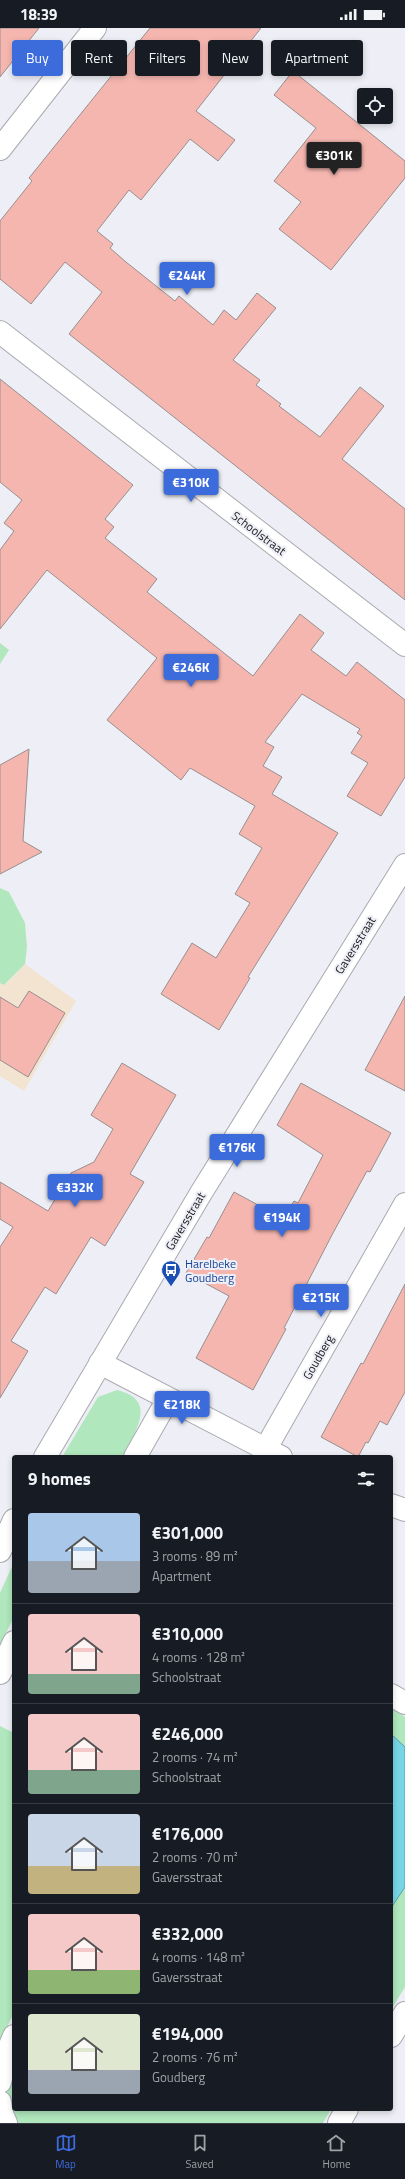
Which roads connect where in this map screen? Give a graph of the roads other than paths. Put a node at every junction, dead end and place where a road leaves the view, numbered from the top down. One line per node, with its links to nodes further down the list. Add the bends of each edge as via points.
1 (96, 28): 2 (street)
2 (0, 149)
3 (0, 332): 4 (street, Schoolstraat)
4 (405, 645)
5 (405, 864): 7 (street, Gaversstraat, via 201,1193)
6 (405, 1204): 9 (street, Goudberg)
7 (100, 1363): 8 (street, Goudberg); 10 (street, Gaversstraat)
8 (168, 1399): 9 (street, Goudberg); 11 (street)
9 (273, 1453)
10 (46, 1455)
11 (136, 1455)
12 (393, 1506): 13 (street)
13 (405, 1510)
14 (12, 1524): 15 (street)
15 (0, 1551)
16 (12, 1646): 17 (street)
17 (0, 1673)
18 (393, 1696): 19 (street)
19 (405, 1703)
20 (405, 2013): 21 (street)
21 (393, 2033)
22 (12, 2041): 23 (street)
23 (0, 2082)
24 (0, 2102): 26 (street)
25 (347, 2111): 27 (street)
26 (6, 2123)
27 (339, 2123)

